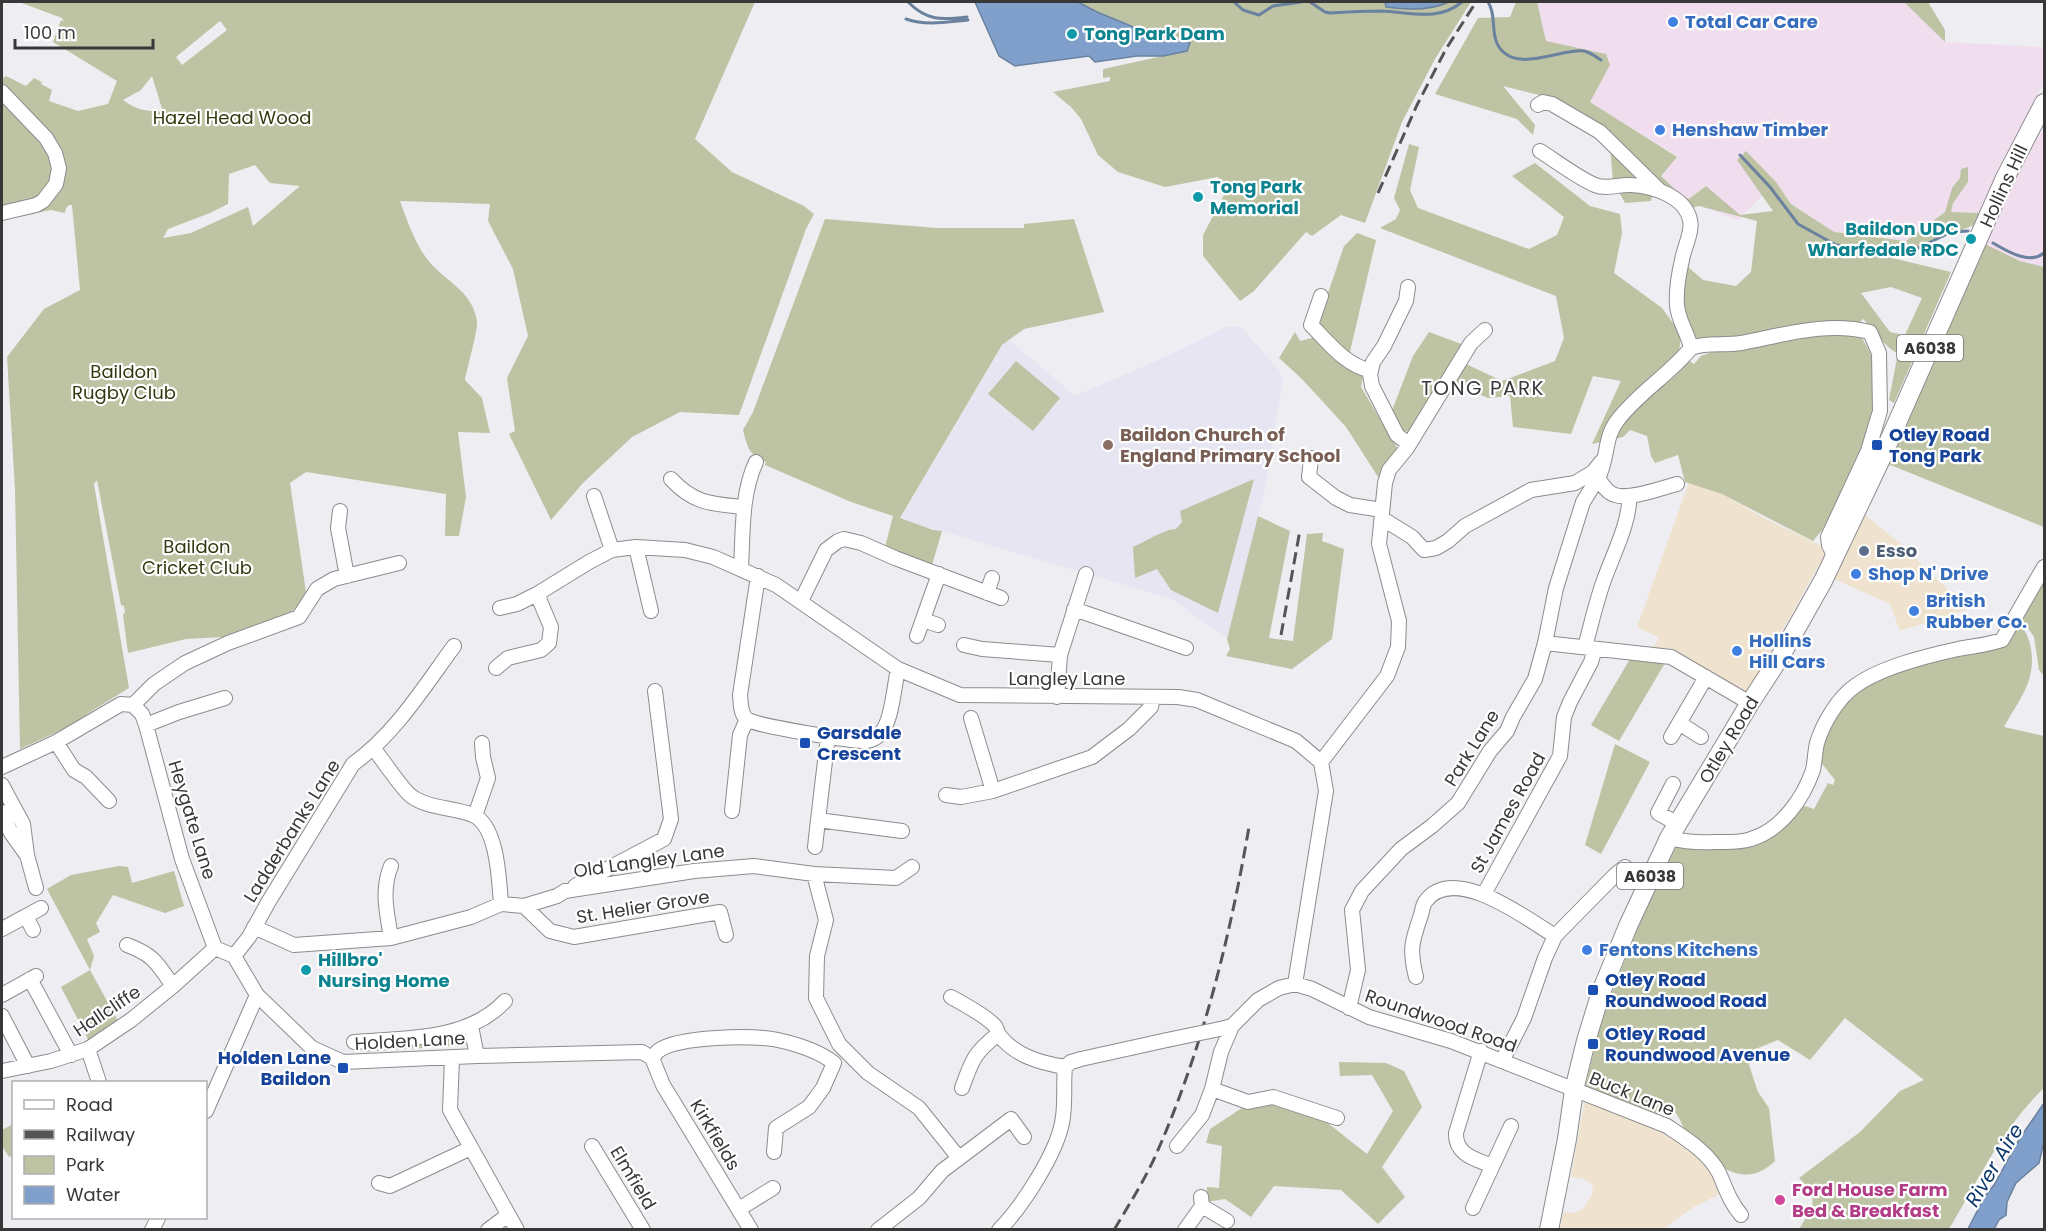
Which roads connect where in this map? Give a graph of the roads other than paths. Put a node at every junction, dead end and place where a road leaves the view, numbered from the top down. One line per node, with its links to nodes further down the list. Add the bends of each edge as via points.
1 (2, 92): 6 (street, via 46,138 59,168 56,184 43,201)
2 (2044, 103): 7 (main road, Hollins Hill / A6038)
3 (1538, 105): 5 (street, via 1552,104 1599,132)
4 (1540, 151): 5 (street, via 1595,185)
5 (1659, 190): 11 (street, via 1681,203 1690,218 1677,304 1680,323)
6 (2, 213)
7 (1980, 237): 27 (main road, Otley Road / A6038)
8 (1408, 287): 12 (street, via 1406,301)
9 (1321, 296): 12 (street, via 1311,325 1347,361)
10 (1485, 330): 13 (street, via 1471,343)
11 (1694, 343): 15 (street, Park Lane, via 1616,422); 27 (street, via 1740,343 1840,328 1870,332 1880,353 1880,411 1868,451 1828,537)
12 (1371, 371): 13 (street, via 1372,386 1397,435)
13 (1409, 444): 24 (street, via 1389,470)
14 (1311, 458): 24 (street, via 1309,477 1318,484 1350,505)
15 (1604, 458): 17 (street, Park Lane); 24 (street, via 1593,472 1575,483 1531,490 1465,526 1436,548 1424,550)
16 (756, 462): 22 (street)
17 (1598, 478): 21 (street, via 1609,492); 46 (street, Park Lane, via 1582,502 1556,588)
18 (671, 479): 22 (street, via 683,492 706,503)
19 (1677, 484): 21 (street)
20 (594, 496): 26 (street)
21 (1629, 496): 50 (street, St James Road, via 1603,584)
22 (744, 507): 30 (street)
23 (340, 511): 33 (street, via 338,528)
24 (1383, 514): 71 (street, via 1379,544 1400,621 1398,647 1387,676)
25 (636, 547): 26 (street, Langley Lane); 30 (street, Langley Lane, via 698,553); 42 (street)
26 (612, 550): 37 (street, Langley Lane)
27 (1835, 557): 59 (main road, Otley Road / A6038)
28 (399, 563): 33 (street)
29 (2044, 567): 83 (street, via 2002,640 1897,666 1853,687 1822,729 1814,767 1803,793 1786,817 1768,831 1750,840 1732,842 1682,841)
30 (741, 568): 34 (street, Langley Lane)
31 (939, 573): 36 (street); 39 (street, via 844,539 826,550); 43 (street)
32 (1086, 574): 41 (street)
33 (347, 576): 60 (street, via 318,589 299,617 228,642 185,663 154,684)
34 (758, 576): 39 (street, Langley Lane); 62 (street, via 740,695 741,710)
35 (992, 578): 36 (street)
36 (987, 593): 38 (street)
37 (537, 594): 40 (street, Langley Lane); 52 (street, via 550,627 548,651 513,656)
38 (1001, 598)
39 (801, 601): 53 (street, Langley Lane)
40 (500, 608)
41 (1074, 609): 49 (street); 51 (street)
42 (651, 611)
43 (923, 620): 44 (street); 45 (street)
44 (938, 626)
45 (917, 636)
46 (1545, 643): 50 (street); 113 (street, Park Lane, via 1535,679 1507,731 1458,803 1401,849 1362,891 1352,910 1358,970)
47 (964, 645): 51 (street)
48 (454, 646): 70 (street, Ladderbanks Lane)
49 (1186, 648)
50 (1590, 648): 54 (street, via 1671,657); 92 (street, St James Road, via 1591,662 1564,717 1560,756)
51 (1060, 655): 56 (street)
52 (503, 666)
53 (898, 669): 56 (street, Langley Lane, via 960,695); 65 (street, via 886,727 878,736 869,741)
54 (1707, 677): 59 (street); 63 (street)
55 (655, 691): 91 (street, via 671,819 664,839)
56 (1057, 697): 57 (street, Langley Lane)
57 (1153, 697): 71 (street, Langley Lane, via 1197,700 1296,741); 75 (street, via 1151,707 1092,758)
58 (225, 698): 64 (street)
59 (1750, 703): 83 (main road, Otley Road / A6038)
60 (133, 705): 64 (street, Heygate Lane); 68 (street, via 121,704)
61 (971, 718): 75 (street)
62 (747, 719): 65 (street); 78 (street, via 740,735)
63 (1679, 723): 66 (street); 67 (street)
64 (146, 725): 104 (street, Heygate Lane, via 182,859)
65 (828, 736): 81 (street)
66 (1671, 736)
67 (1701, 737)
68 (56, 742): 72 (street); 77 (street, via 74,770)
69 (482, 743): 80 (street, via 488,778)
70 (374, 749): 80 (street, via 411,796 439,808); 97 (street, Ladderbanks Lane, via 353,764 343,778)
71 (1321, 762): 107 (street, via 1326,791)
72 (2, 766)
73 (1673, 784): 83 (street, via 1658,813)
74 (2, 785): 85 (street, via 23,824)
75 (993, 790): 76 (street, via 961,797)
76 (946, 795)
77 (109, 801)
78 (732, 811)
79 (2, 812): 85 (street)
80 (475, 816): 93 (street, via 488,831)
81 (818, 820): 82 (street); 84 (street)
82 (902, 831)
83 (1674, 831): 132 (main road, Otley Road / A6038, via 1647,882 1611,967)
84 (815, 847)
85 (27, 855): 90 (street)
86 (391, 866): 102 (street, via 384,897)
87 (912, 867): 89 (street, Old Langley Lane, via 896,878)
88 (1625, 867): 101 (street)
89 (814, 874): 91 (street, Old Langley Lane, via 754,866); 141 (street, via 826,920 817,956 816,998 825,1017 839,1044 868,1073 919,1108)
90 (36, 888)
91 (565, 891): 94 (street, Old Langley Lane)
92 (1484, 894): 101 (street); 106 (street, via 1460,886 1440,890 1425,902 1411,948)
93 (501, 904): 94 (street, Old Langley Lane); 102 (street, Old Langley Lane, via 471,917)
94 (524, 906): 100 (street, St. Helier Grove, via 550,931 574,937 720,912)
95 (41, 908): 96 (street)
96 (26, 916): 98 (street); 99 (street)
97 (254, 927): 102 (street, Old Langley Lane, via 294,945); 105 (street, Ladderbanks Lane)
98 (2, 928)
99 (33, 930)
100 (726, 935)
101 (1555, 936): 125 (street, via 1524,1018)
102 (391, 938)
103 (127, 945): 108 (street, via 156,961)
104 (215, 948): 105 (street); 108 (street, Hallcliffe)
105 (234, 956): 110 (street, Holden Lane)
106 (1416, 977)
107 (1295, 984): 113 (street, Roundwood Road, via 1312,988); 116 (street, via 1258,1000)
108 (173, 986): 119 (street, Hallcliffe)
109 (2, 995): 121 (street, via 34,977)
110 (257, 995): 123 (street, Holden Lane, via 312,1048 343,1062); 133 (street)
111 (951, 997): 117 (street, via 995,1026)
112 (505, 1001): 115 (street, via 494,1014)
113 (1349, 1008): 120 (street, Roundwood Road)
114 (2, 1017): 126 (street)
115 (471, 1026): 118 (street, via 419,1037); 122 (street)
116 (1226, 1027): 127 (street, bridge, via 1081,1059); 131 (street)
117 (999, 1034): 127 (street, via 1027,1058); 130 (street, via 971,1060)
118 (354, 1041)
119 (88, 1048): 121 (street, Hallcliffe); 129 (street)
120 (1481, 1051): 125 (street, Roundwood Road); 142 (street, via 1456,1141 1464,1154)
121 (71, 1055): 126 (street, Hallcliffe)
122 (477, 1056): 123 (street, Holden Lane); 124 (street, Holden Lane, via 642,1052)
123 (452, 1058): 139 (street, via 450,1110)
124 (652, 1058): 140 (street, via 659,1050 680,1043 723,1037 778,1040 825,1056 834,1063 823,1088 808,1107 776,1128); 146 (street, Kirkfields, via 663,1085)
125 (1502, 1060): 132 (street, Roundwood Road)
126 (28, 1066): 128 (street, Hallcliffe)
127 (1065, 1067): 155 (street, via 1064,1108 1050,1156 1023,1202)
128 (2, 1071)
129 (98, 1081)
130 (962, 1089)
131 (1212, 1089): 134 (street, via 1248,1102 1273,1097); 138 (street, via 1202,1115)
132 (1574, 1090): 148 (street, Buck Lane, via 1667,1126 1684,1137 1718,1172); 157 (main road, Otley Road / A6038)
133 (207, 1109)
134 (1337, 1118)
135 (1511, 1126): 142 (street)
136 (1024, 1137): 141 (street, via 1011,1119)
137 (592, 1146): 152 (street, Elmfield)
138 (1177, 1146)
139 (471, 1148): 143 (street, via 390,1186); 147 (street)
140 (774, 1152)
141 (959, 1158): 154 (street, via 919,1198)
142 (1492, 1166): 145 (street)
143 (379, 1183)
144 (773, 1188): 146 (street)
145 (1473, 1208)
146 (739, 1209): 153 (street, Kirkfields)
147 (508, 1215): 150 (street); 151 (street)
148 (1741, 1215)
149 (1227, 1221): 156 (street, via 1201,1202)
150 (489, 1230)
151 (517, 1230)
152 (643, 1230)
153 (751, 1230)
154 (878, 1230)
155 (999, 1230)
156 (1185, 1230)
157 (1549, 1230)

